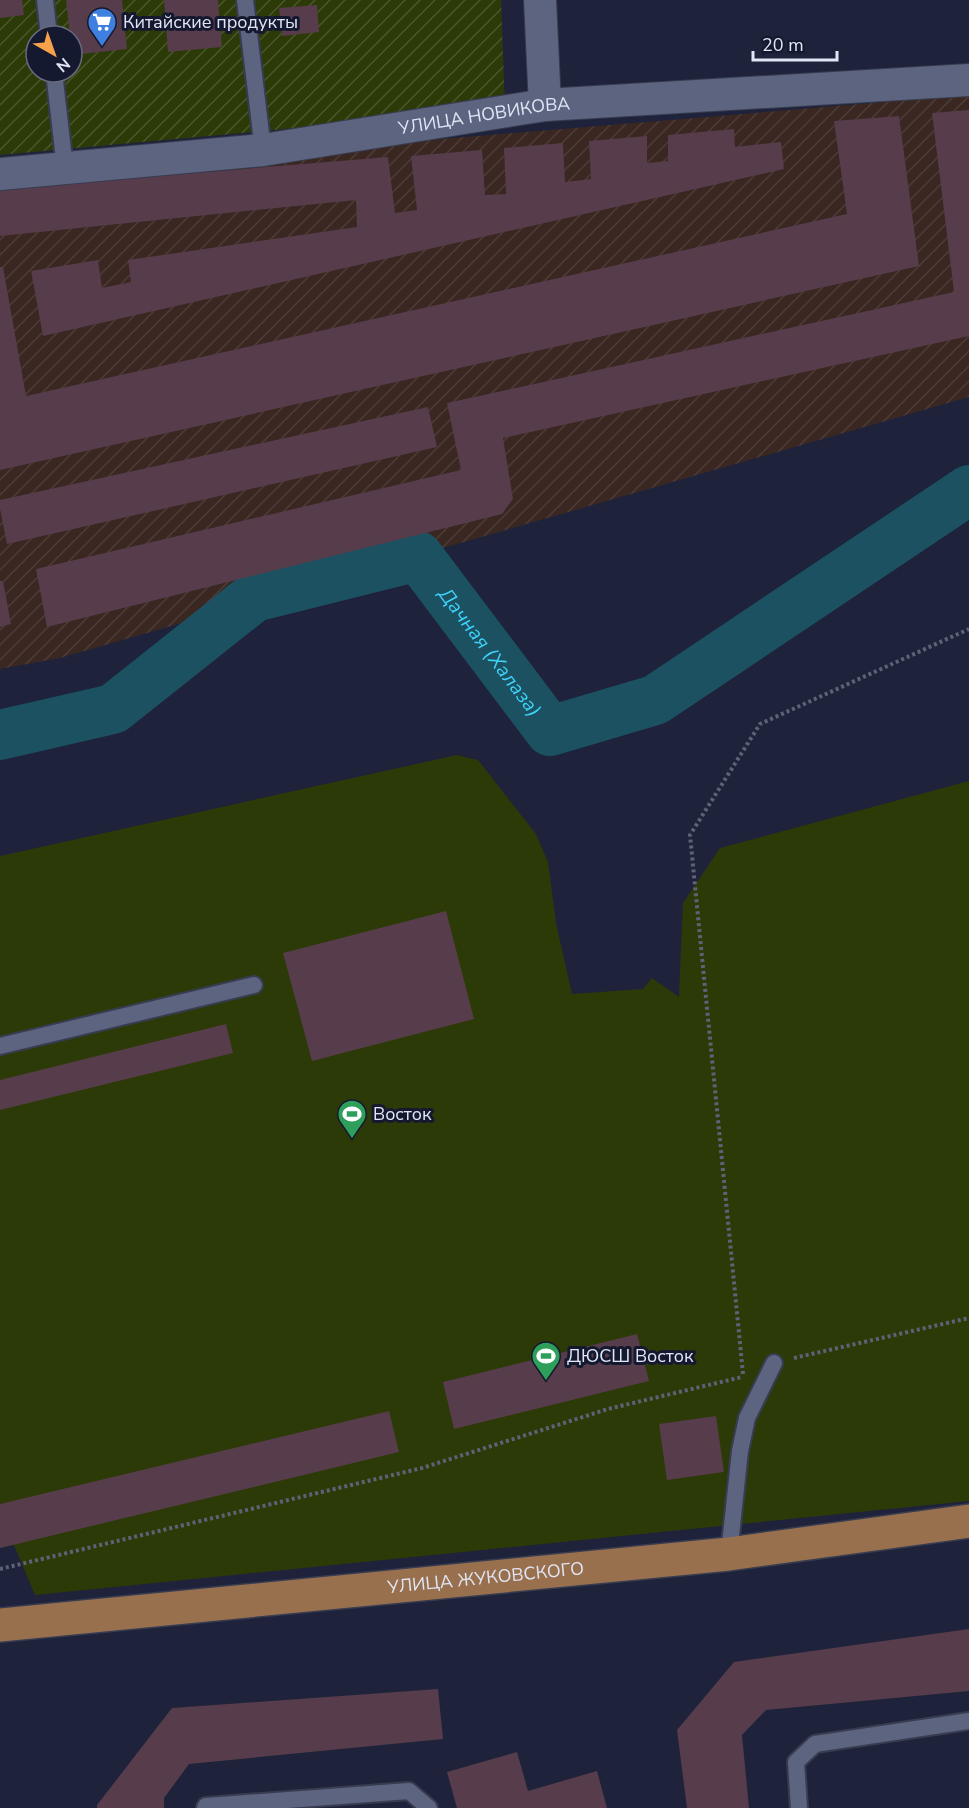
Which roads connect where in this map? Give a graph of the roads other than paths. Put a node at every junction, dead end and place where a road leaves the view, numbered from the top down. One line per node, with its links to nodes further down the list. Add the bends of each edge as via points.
1 (45, 0): 4 (lane)
2 (245, 0): 8 (lane)
3 (540, 0): 7 (street)
4 (48, 24)
5 (969, 80): 7 (street, УЛИЦА НОВИКОВА)
6 (55, 84): 9 (lane)
7 (545, 105): 8 (street, УЛИЦА НОВИКОВА)
8 (263, 150): 9 (street, УЛИЦА НОВИКОВА)
9 (65, 168): 10 (street, УЛИЦА НОВИКОВА)
10 (0, 174)
11 (254, 985): 12 (lane)
12 (0, 1046)
13 (774, 1363): 15 (lane, via 747,1418)
14 (969, 1521): 15 (main road, УЛИЦА ЖУКОВСКОГО)
15 (729, 1554): 16 (main road, УЛИЦА ЖУКОВСКОГО)
16 (0, 1625)
17 (969, 1721): 20 (lane, via 815,1744 796,1762)
18 (205, 1808): 19 (lane, via 409,1791)
19 (429, 1808)
20 (799, 1808)

